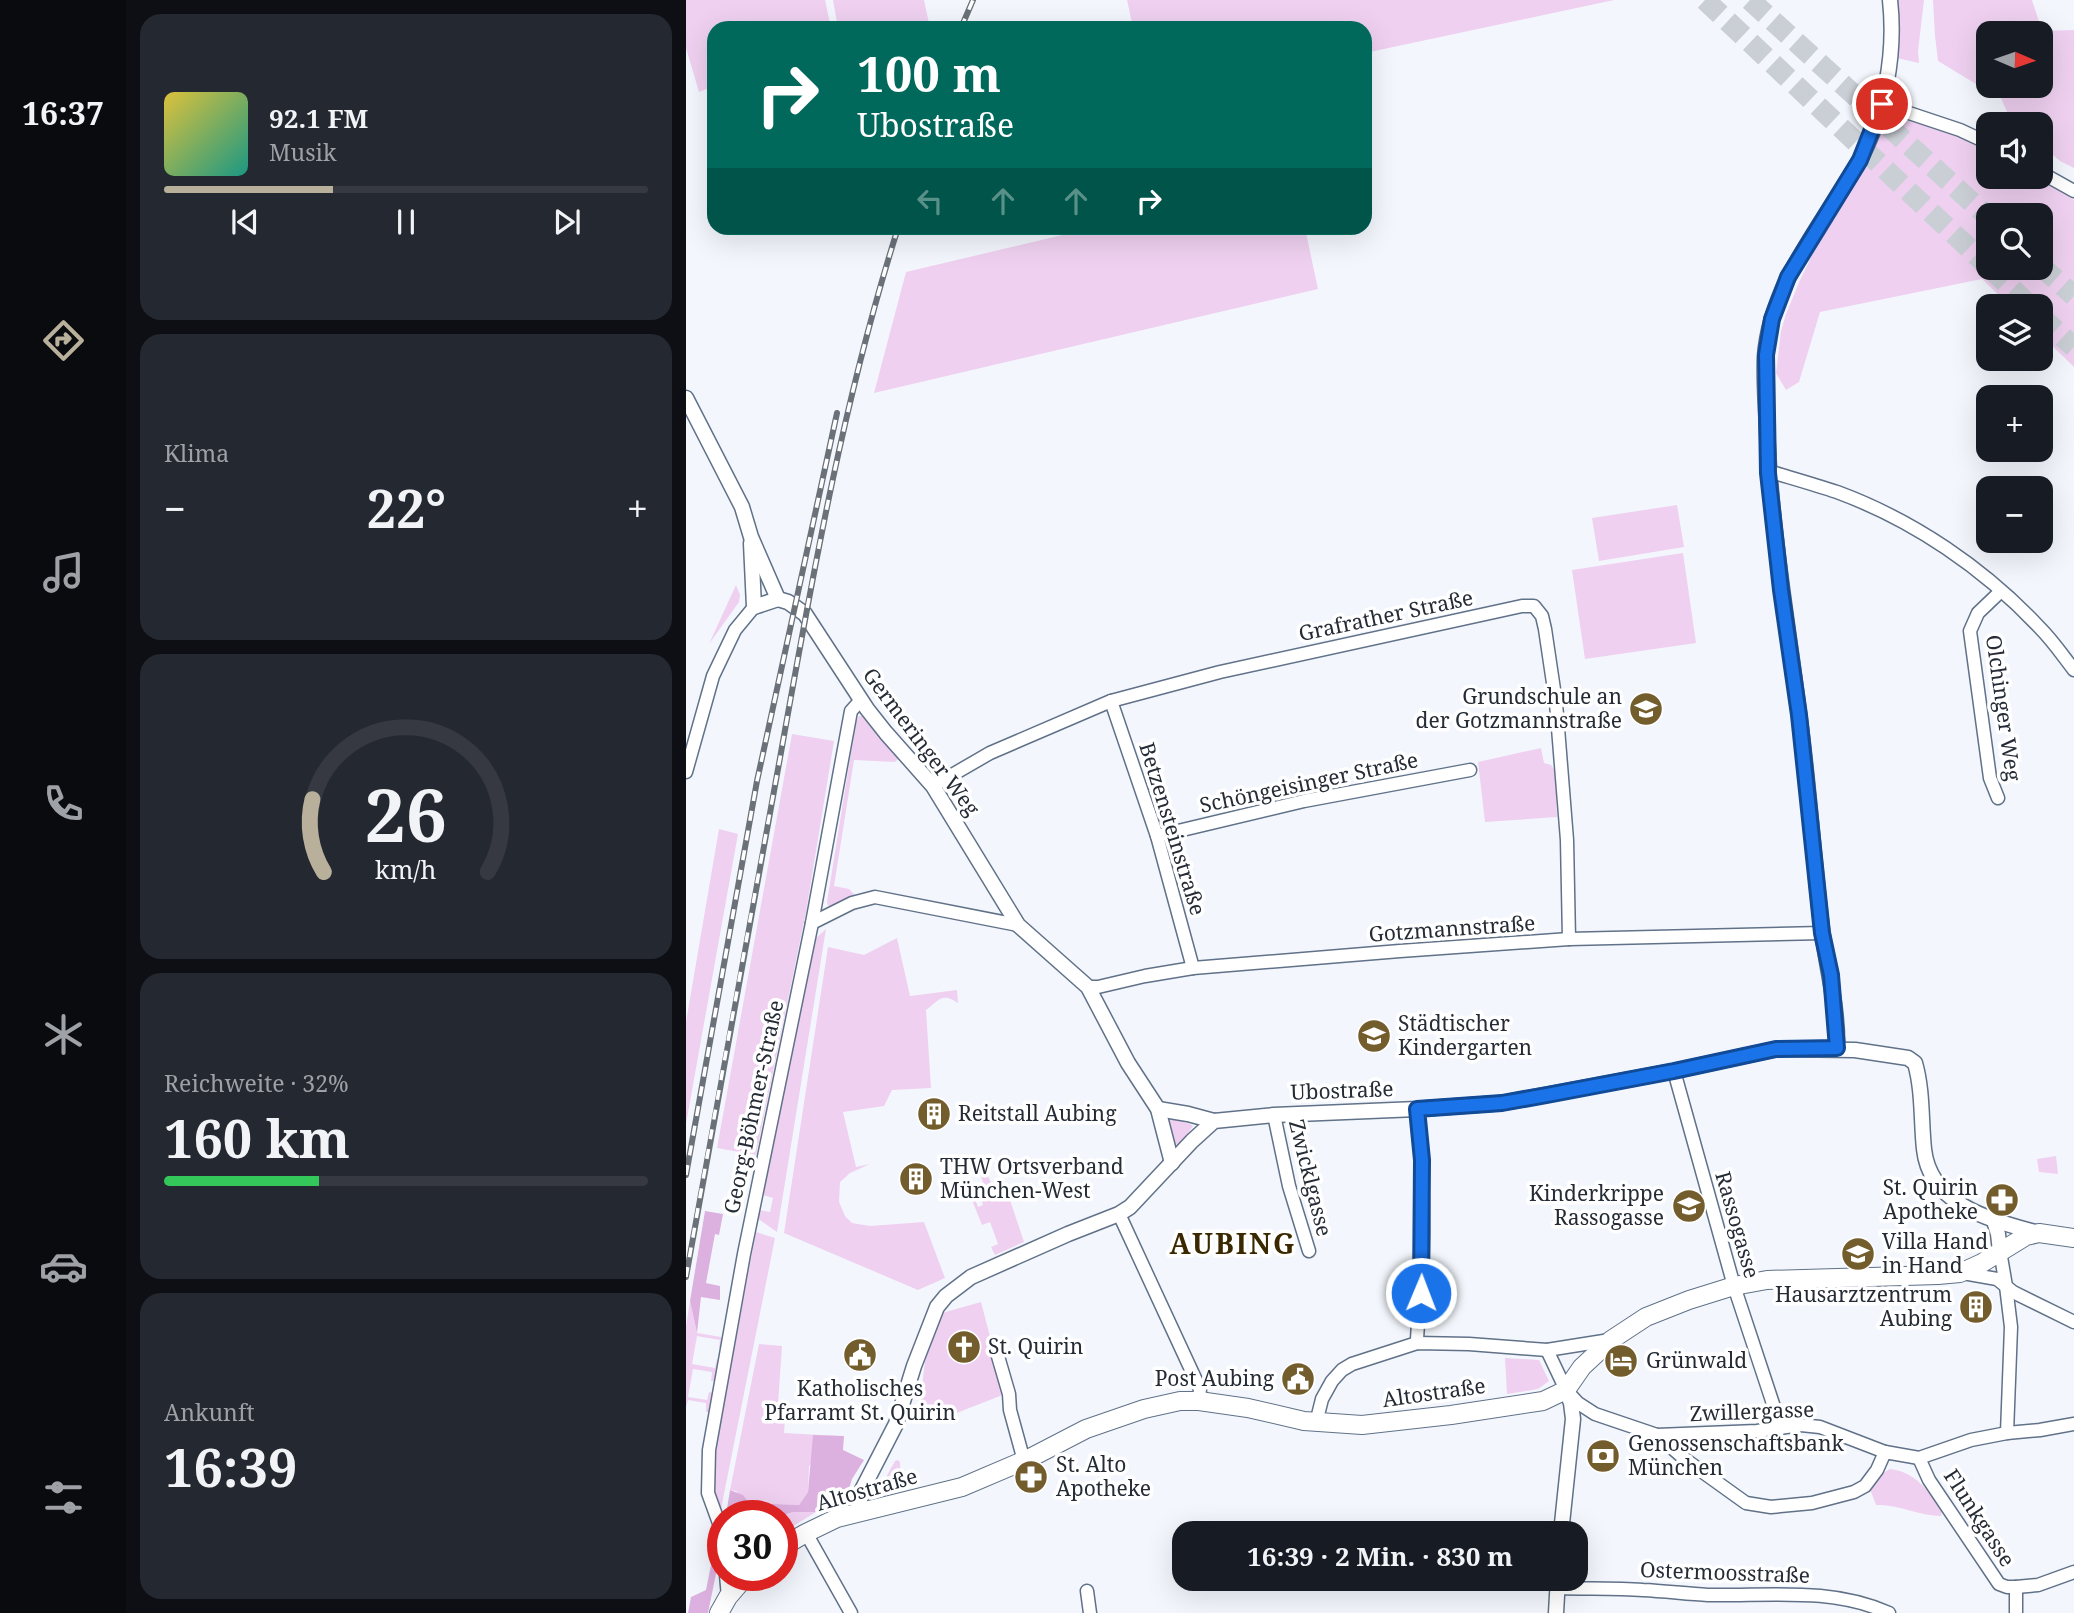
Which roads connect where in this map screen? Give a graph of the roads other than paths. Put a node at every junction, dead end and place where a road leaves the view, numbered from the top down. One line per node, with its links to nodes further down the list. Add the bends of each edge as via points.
1 (1890, 0): 2 (street)
2 (1882, 104): 3 (street); 7 (street, via 1860,160 1788,277 1772,319 1765,383)
3 (1976, 137)
4 (2053, 179): 5 (street)
5 (2074, 191)
6 (686, 398): 8 (street, via 742,507)
7 (1768, 473): 9 (street, via 1837,492 1922,532); 22 (street)
8 (751, 537): 10 (street); 11 (street)
9 (2001, 591): 12 (street, via 2041,628); 18 (street, Olchinger Weg, via 1978,613 1970,631 1990,778)
10 (778, 599): 11 (street); 13 (street, Germeringer Weg, via 806,614)
11 (754, 607): 16 (street, via 735,630 713,676)
12 (2074, 670)
13 (861, 700): 17 (street, Germeringer Weg); 20 (street, Georg-Böhmer-Straße, via 851,711)
14 (1111, 701): 17 (street, Grafrather Straße, via 990,753); 19 (street, Betzensteinstraße); 23 (street, Grafrather Straße, via 1220,672 1534,607 1542,616 1556,703)
15 (1471, 770): 19 (street, Schöngeisinger Straße, via 1304,801)
16 (686, 772)
17 (933, 786): 21 (street, Germeringer Weg)
18 (1998, 798)
19 (1157, 836): 24 (street, Betzensteinstraße)
20 (812, 923): 21 (street, via 875,897); 57 (street, Georg-Böhmer-Straße, via 709,1450)
21 (1018, 925): 25 (street, Germeringer Weg)
22 (1822, 933): 23 (street, Gotzmannstraße); 26 (street)
23 (1569, 939): 24 (street, Gotzmannstraße)
24 (1193, 968): 25 (street, Gotzmannstraße)
25 (1088, 987): 28 (street, Germeringer Weg)
26 (1837, 1048): 27 (street, Ubostraße, via 1776,1049); 34 (street, Ubostraße, via 1908,1058 1915,1063 1924,1154 1936,1183 1948,1197)
27 (1674, 1071): 29 (street, Ubostraße, via 1502,1103); 40 (street, Rassogasse)
28 (1158, 1109): 31 (street); 32 (street, Germeringer Weg)
29 (1417, 1109): 30 (street, Ubostraße); 44 (street, via 1423,1215)
30 (1274, 1115): 31 (street, Ubostraße); 37 (street, Zwicklgasse)
31 (1214, 1121): 32 (street)
32 (1172, 1163): 33 (street)
33 (1119, 1214): 48 (street, via 1200,1389); 58 (street, via 971,1277 946,1296 937,1307 914,1366 900,1414 862,1490)
34 (1994, 1220): 35 (street, Ubostraße); 38 (street)
35 (2039, 1233): 36 (main road); 38 (main road)
36 (2074, 1238)
37 (1309, 1251)
38 (2000, 1251): 39 (main road); 41 (street)
39 (1960, 1273): 40 (main road, via 1768,1280); 41 (street, via 1990,1277)
40 (1734, 1286): 43 (main road, via 1646,1317); 51 (street, Rassogasse)
41 (2007, 1286): 42 (street); 52 (street, via 2011,1326)
42 (2074, 1322)
43 (1611, 1340): 46 (street); 47 (main road)
44 (1417, 1343): 46 (street); 49 (street, via 1342,1370 1322,1399)
45 (995, 1346): 56 (street)
46 (1547, 1350): 47 (street)
47 (1566, 1390): 49 (main road, Altostraße, via 1543,1401 1451,1415 1362,1425); 53 (street, via 1595,1413); 59 (street, via 1573,1419)
48 (1199, 1401): 49 (main road, Altostraße); 56 (main road, Altostraße, via 1180,1401 1121,1416)
49 (1316, 1423)
50 (2074, 1424): 52 (street)
51 (1781, 1428): 53 (street, Zwillergasse); 54 (street, Zwillergasse, via 1820,1427)
52 (2007, 1433): 55 (street)
53 (1657, 1435): 54 (street, via 1730,1494 1746,1503 1771,1507 1854,1492 1865,1486)
54 (1885, 1452): 55 (street, Zwillergasse)
55 (1919, 1458): 64 (street, Flunkgasse, via 1999,1584)
56 (1024, 1461): 58 (main road, Altostraße, via 962,1487)
57 (711, 1500)
58 (861, 1511): 60 (main road, Altostraße)
59 (1563, 1521)
60 (806, 1533): 61 (main road, Altostraße); 69 (street)
61 (798, 1538)
62 (2074, 1572): 64 (street, Flunkgasse, via 2038,1586)
63 (1588, 1586): 72 (street, Ostermoosstraße, via 1706,1595 1802,1594 1839,1598)
64 (2016, 1587): 73 (street, Flunkgasse)
65 (734, 1591): 68 (main road)
66 (1087, 1591): 70 (street)
67 (1557, 1591): 71 (street)
68 (723, 1605)
69 (851, 1613)
70 (1090, 1613)
71 (1556, 1613)
72 (1889, 1613)
73 (2016, 1613)

